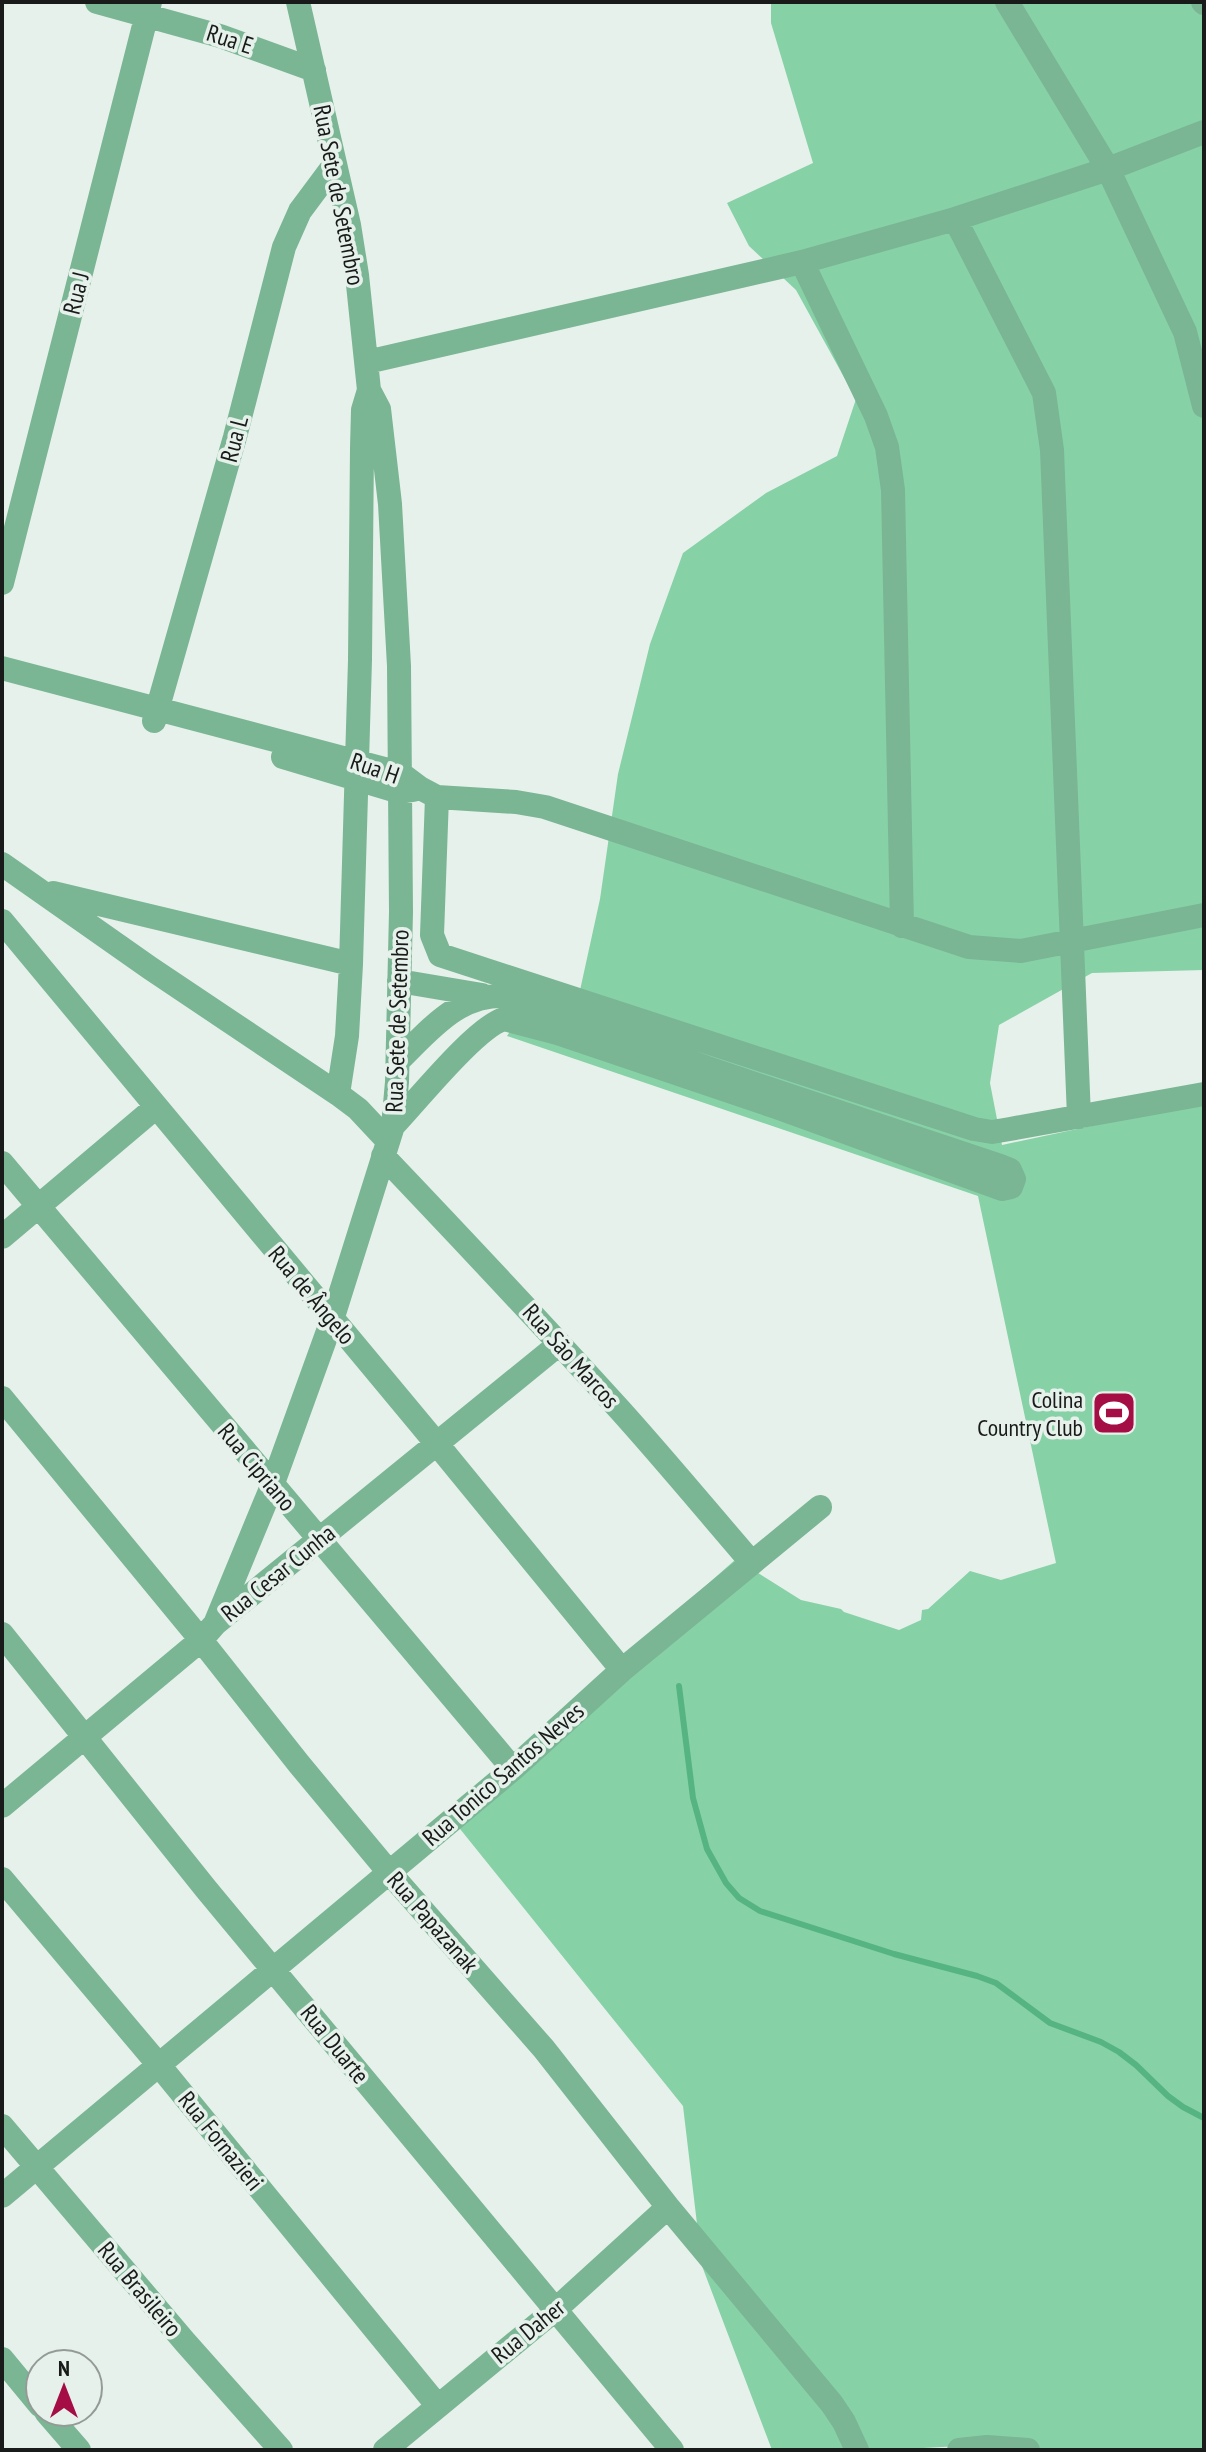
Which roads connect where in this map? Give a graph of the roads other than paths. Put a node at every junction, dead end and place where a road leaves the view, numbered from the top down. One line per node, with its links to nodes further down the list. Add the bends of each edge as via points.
1 (97, 2): 4 (street, Rua E)
2 (298, 2): 5 (street, Rua Sete de Setembro)
3 (1007, 2): 8 (street)
4 (148, 8): 5 (street, Rua E); 14 (street, Rua J)
5 (314, 70): 7 (street, Rua Sete de Setembro)
6 (1204, 132): 8 (street)
7 (335, 164): 11 (street, Rua Sete de Setembro, via 357,275); 17 (street, Rua L, via 300,211 284,247)
8 (1108, 169): 9 (street); 13 (street, via 1185,332)
9 (955, 219): 10 (street); 25 (street, via 1044,393 1052,450)
10 (802, 262): 11 (street); 24 (street, via 887,447 893,490)
11 (367, 362): 12 (street, Rua Sete de Setembro)
12 (369, 390): 18 (street, Rua Sete de Setembro, via 363,410); 19 (street, Rua Sete de Setembro, via 379,409 390,504 399,666)
13 (1204, 406)
14 (2, 583)
15 (2, 668): 17 (street, Rua H)
16 (2, 685): 17 (street, Rua H)
17 (156, 716): 18 (street, Rua H, via 300,762)
18 (356, 770): 19 (street, Rua H); 26 (street, Rua Sete de Setembro)
19 (414, 787): 24 (street, Rua H, via 545,807); 27 (street, Rua Sete de Setembro); 35 (street, via 432,935 440,955 974,1129 992,1132)
20 (2, 864): 21 (street, Rua São Marcos)
21 (41, 890): 26 (street); 32 (street, Rua São Marcos)
22 (1204, 915): 25 (street, Rua H)
23 (2, 921): 34 (street, Rua de Ângelo)
24 (902, 926): 25 (street, Rua H, via 969,947 1021,951)
25 (1073, 940): 35 (street)
26 (351, 964): 32 (street, Rua Sete de Setembro)
27 (404, 982): 28 (street); 29 (street); 30 (street, Rua Sete de Setembro)
28 (488, 996): 29 (street, via 456,1007); 31 (street, via 520,999 1000,1166 1013,1174 1014,1183 1002,1189 513,1020 493,1024)
29 (422, 1037): 30 (street); 31 (street)
30 (398, 1061): 36 (street, Rua Sete de Setembro)
31 (445, 1071): 36 (street)
32 (338, 1094): 36 (street, Rua São Marcos)
33 (1204, 1094): 35 (street)
34 (156, 1107): 38 (street); 40 (street, Rua de Ângelo)
35 (1079, 1117)
36 (388, 1141): 40 (street, Rua Sete de Setembro); 41 (street, Rua São Marcos)
37 (2, 1163): 38 (street, Rua Cipriano)
38 (39, 1208): 39 (street); 44 (street, Rua Cipriano)
39 (2, 1237)
40 (332, 1320): 43 (street, Rua de Ângelo); 44 (street, Rua Sete de Setembro)
41 (558, 1345): 43 (street, Rua Cesar Cunha); 47 (street, Rua São Marcos)
42 (2, 1398): 48 (street, Rua Papazanak)
43 (437, 1444): 46 (street, Rua Cesar Cunha); 50 (street, Rua de Ângelo)
44 (272, 1486): 46 (street, Rua Cipriano); 48 (street, Rua Sete de Setembro)
45 (820, 1507): 47 (street, Rua Tonico Santos Neves)
46 (317, 1539): 48 (street, Rua Cesar Cunha); 52 (street, Rua Cipriano)
47 (752, 1563): 50 (street, Rua Tonico Santos Neves)
48 (208, 1632): 51 (street, Rua Cesar Cunha); 54 (street, Rua Papazanak, via 299,1764)
49 (2, 1634): 51 (street, Rua Duarte)
50 (622, 1670): 52 (street, Rua Tonico Santos Neves)
51 (84, 1737): 53 (street, Rua Cesar Cunha); 56 (street, Rua Duarte)
52 (513, 1769): 54 (street, Rua Tonico Santos Neves)
53 (2, 1806)
54 (388, 1871): 56 (street, Rua Tonico Santos Neves); 61 (street, Rua Papazanak, via 544,2049)
55 (2, 1879): 57 (street, Rua Fornazieri)
56 (273, 1968): 57 (street, Rua Tonico Santos Neves); 62 (street, Rua Duarte)
57 (158, 2064): 59 (street, Rua Tonico Santos Neves); 65 (street, Rua Fornazieri)
58 (2, 2126): 59 (street, Rua Brasileiro)
59 (36, 2166): 60 (street, Rua Tonico Santos Neves); 69 (street, Rua Brasileiro)
60 (2, 2196)
61 (668, 2207): 62 (street, Rua Daher); 72 (street, Rua Papazanak, via 832,2404)
62 (555, 2310): 65 (street, Rua Daher); 71 (street, Rua Duarte)
63 (2, 2359): 64 (street)
64 (24, 2386)
65 (437, 2405): 70 (street, Rua Daher)
66 (60, 2428): 68 (street)
67 (988, 2449): 73 (street); 74 (street)
68 (79, 2450)
69 (281, 2450)
70 (385, 2450)
71 (672, 2450)
72 (857, 2450)
73 (959, 2450)
74 (1028, 2450)

